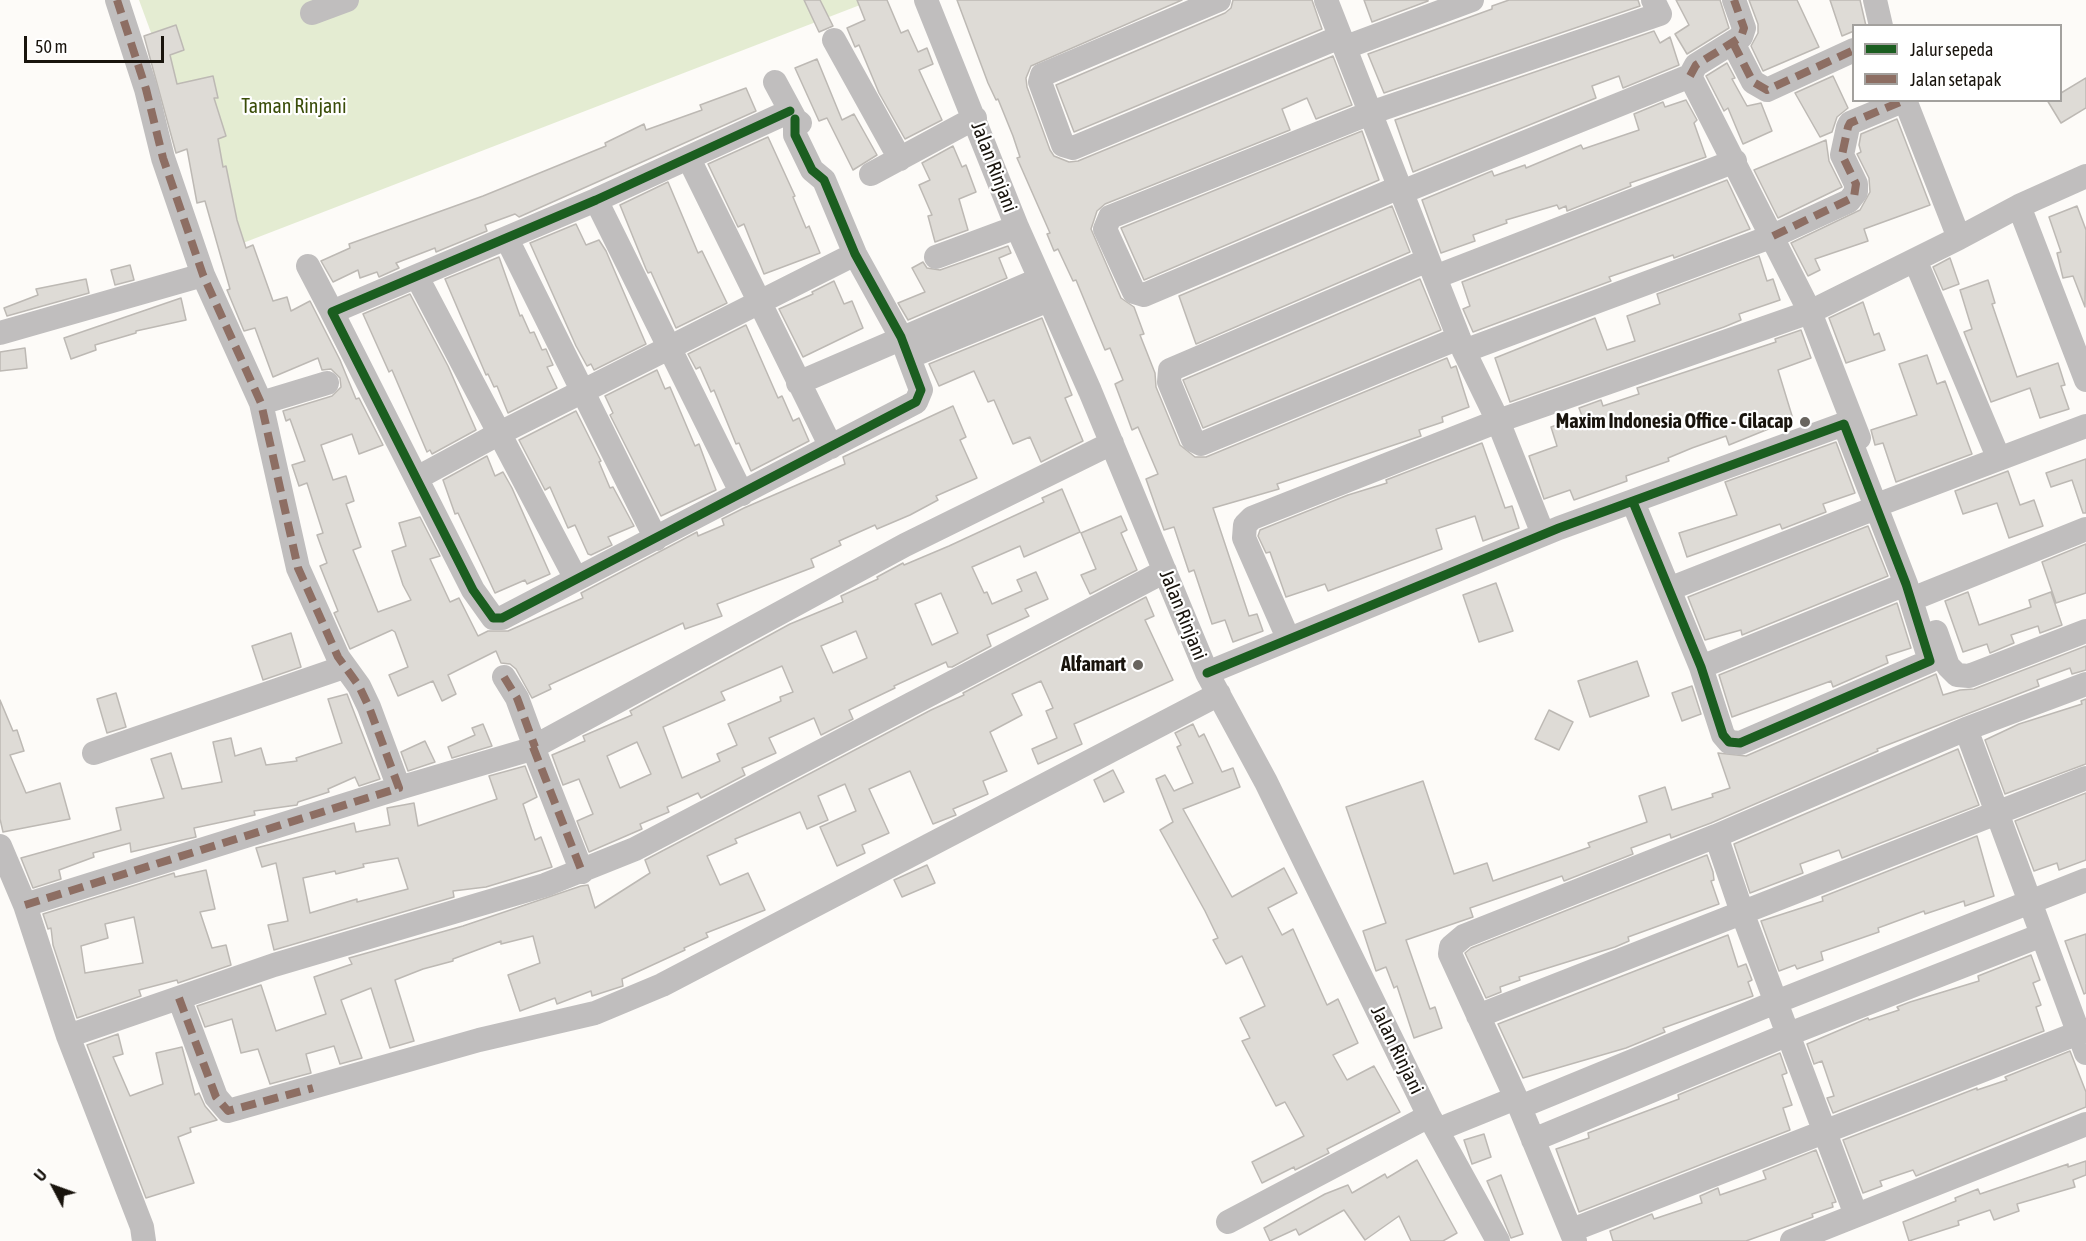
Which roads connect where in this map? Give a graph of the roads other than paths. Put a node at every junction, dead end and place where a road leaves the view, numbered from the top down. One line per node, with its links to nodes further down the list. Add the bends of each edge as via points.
1 (117, 0): 40 (street, via 163,158)
2 (347, 0): 10 (street)
3 (926, 0): 22 (street, Jalan Rinjani)
4 (1220, 0): 13 (street, via 1042,75 1040,82 1063,145 1073,148)
5 (1326, 0): 13 (street)
6 (1473, 0): 13 (street)
7 (1653, 0): 20 (street, via 1660,14)
8 (1734, 0): 14 (street, via 1744,28)
9 (1875, 0): 11 (street)
10 (312, 13)
11 (1881, 24)
12 (834, 40): 24 (street)
13 (1343, 42): 20 (street)
14 (1733, 43): 15 (street, via 1753,82 1767,90); 16 (street, via 1696,65)
15 (1852, 51)
16 (1690, 76): 25 (street); 28 (street)
17 (775, 82): 21 (street)
18 (1900, 102): 32 (street, via 1848,127 1842,155 1856,184 1854,198)
19 (1906, 102): 33 (street)
20 (1370, 113): 28 (street); 28 (street, via 1110,217 1105,224 1107,233 1134,292 1144,295)
21 (793, 115): 23 (street); 35 (street, via 795,135 803,153 812,170 824,180)
22 (975, 118): 24 (street); 31 (street, Jalan Rinjani)
23 (689, 159): 29 (street); 43 (street)
24 (900, 159): 26 (street)
25 (1735, 161): 32 (street); 39 (street)
26 (871, 174)
27 (2086, 176): 30 (street)
28 (1401, 190): 39 (street)
29 (596, 200): 34 (street); 48 (street)
30 (2019, 206): 33 (street); 50 (street)
31 (1017, 227): 36 (street); 42 (street, Jalan Rinjani)
32 (1773, 236): 45 (street); 47 (street)
33 (1959, 238): 37 (street)
34 (507, 239): 41 (street); 53 (street)
35 (855, 254): 43 (street); 49 (street)
36 (936, 257)
37 (1915, 260): 45 (street); 60 (street)
38 (308, 266): 44 (street)
39 (1432, 269): 47 (street); 47 (street, via 1170,370 1169,382 1198,444)
40 (203, 275): 46 (street); 54 (street)
41 (417, 277): 44 (street); 57 (street)
42 (1044, 290): 49 (street); 58 (street, Jalan Rinjani)
43 (759, 303): 48 (street); 52 (street)
44 (332, 312): 61 (street)
45 (1810, 312): 55 (street); 64 (street)
46 (0, 333)
47 (1462, 344): 55 (street)
48 (670, 347): 53 (street); 62 (street)
49 (905, 347): 52 (street); 59 (street, via 921,390 916,402)
50 (2086, 380)
51 (327, 383): 54 (street)
52 (798, 383): 59 (street)
53 (582, 391): 57 (street); 67 (street)
54 (261, 403): 74 (street, via 298,568)
55 (1498, 422): 66 (street); 73 (street, via 1252,518 1245,525 1244,538)
56 (2086, 426): 60 (street)
57 (500, 433): 61 (street); 69 (street)
58 (1112, 443): 68 (street, Jalan Rinjani); 81 (street, via 905,545)
59 (831, 447): 62 (street)
60 (1999, 459): 64 (street)
61 (417, 478): 69 (street, via 473,590 494,618 502,618)
62 (742, 494): 67 (street)
63 (1633, 502): 64 (street, via 1844,424); 66 (street); 70 (street)
64 (1881, 505): 70 (street); 71 (street)
65 (2086, 529): 71 (street)
66 (1544, 534): 73 (street)
67 (656, 539): 69 (street)
68 (1165, 571): 76 (street, Jalan Rinjani); 88 (street, via 634,849)
69 (576, 579)
70 (1669, 589): 75 (street)
71 (1914, 590): 72 (street, via 1948,666 1957,675 1969,676); 75 (street); 75 (street, via 1930,661 1740,743 1729,742 1723,735)
72 (2086, 631)
73 (1288, 638): 76 (street)
74 (344, 667): 82 (street); 84 (street, via 369,707)
75 (1701, 667)
76 (1207, 673): 79 (street, Jalan Rinjani)
77 (504, 677): 81 (street, via 517,698)
78 (2086, 684): 80 (street)
79 (1219, 694): 94 (street, via 662,985 595,1013 228,1111 216,1097); 101 (street, Jalan Rinjani)
80 (1966, 729): 85 (street); 86 (street)
81 (534, 747): 84 (street); 88 (street)
82 (94, 753)
83 (2086, 778): 85 (street)
84 (399, 788): 91 (street)
85 (1997, 813): 90 (street); 92 (street)
86 (1716, 836): 92 (street); 96 (street, via 1464,936 1451,947 1450,954)
87 (0, 846): 91 (street)
88 (582, 872): 94 (street, via 274,965)
89 (2086, 880): 90 (street)
90 (2030, 902): 93 (street); 95 (street)
91 (25, 905): 98 (street)
92 (1742, 912): 95 (street); 96 (street)
93 (2042, 935): 97 (street); 99 (street)
94 (179, 998): 98 (street)
95 (1776, 1002): 97 (street); 100 (street)
96 (1478, 1016): 100 (street)
97 (1789, 1034): 103 (street); 104 (street)
98 (68, 1036): 108 (street)
99 (2083, 1039): 103 (street)
100 (1518, 1102): 101 (street); 104 (street)
101 (1433, 1123): 106 (street); 109 (street, Jalan Rinjani)
102 (2086, 1124): 105 (street)
103 (1826, 1132): 105 (street); 107 (street)
104 (1533, 1140): 107 (street)
105 (1856, 1215): 110 (street)
106 (1228, 1222)
107 (1573, 1236)
108 (144, 1241)
109 (1498, 1241)
110 (1792, 1241)

